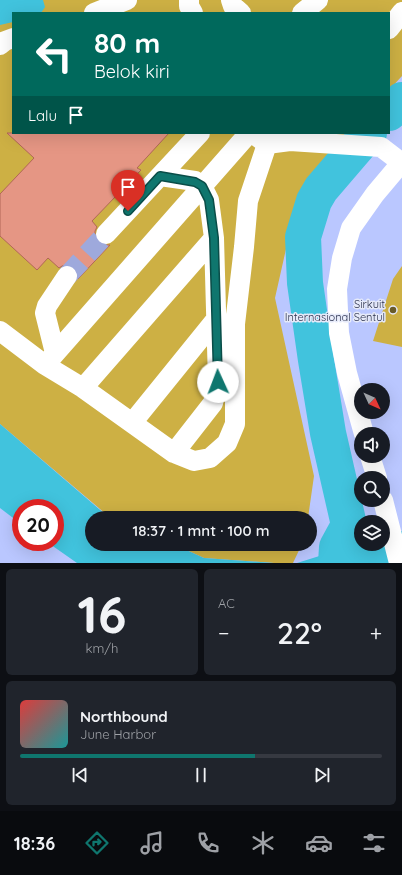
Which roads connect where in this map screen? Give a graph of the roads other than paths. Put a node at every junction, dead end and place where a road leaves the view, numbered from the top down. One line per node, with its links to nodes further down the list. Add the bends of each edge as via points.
1 (127, 0): 5 (street)
2 (189, 0): 6 (street)
3 (231, 0): 7 (street)
4 (318, 0): 8 (street)
5 (97, 12)
6 (192, 12)
7 (240, 12)
8 (303, 12)
9 (402, 12): 10 (street)
10 (390, 28)
11 (12, 38): 12 (street)
12 (0, 45)
13 (199, 134): 17 (street)
14 (248, 134): 18 (street)
15 (260, 139): 16 (street, via 381,148); 28 (street, via 248,201 235,324 235,424 227,443 210,458 194,460)
16 (402, 163): 27 (street, via 375,194 351,228 342,258 337,289 339,333)
17 (160, 176): 18 (street, via 195,182); 19 (street)
18 (202, 186): 20 (street, via 209,200); 24 (street)
19 (106, 234)
20 (214, 238): 22 (street); 25 (street)
21 (67, 276): 24 (street, via 45,313)
22 (217, 318): 26 (street); 28 (street, via 218,382 214,403)
23 (0, 331): 24 (street)
24 (50, 359): 25 (street)
25 (83, 388): 26 (street)
26 (132, 422): 28 (street)
27 (362, 427)
28 (174, 453)
29 (385, 508): 30 (street)
30 (399, 563)

